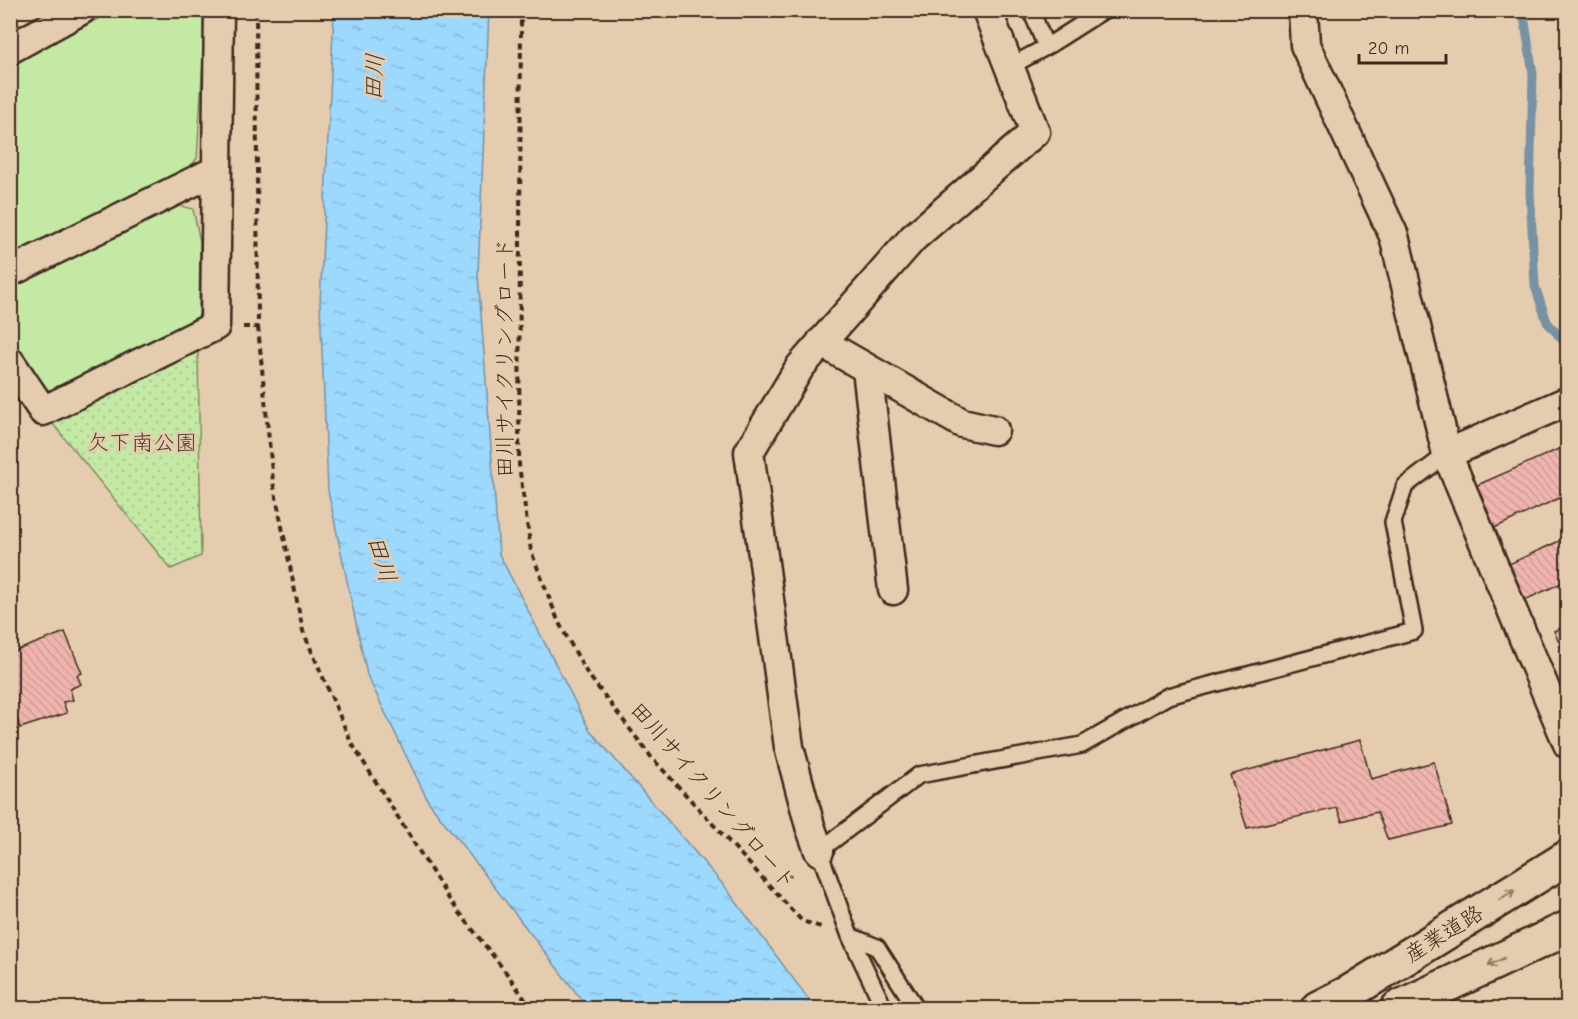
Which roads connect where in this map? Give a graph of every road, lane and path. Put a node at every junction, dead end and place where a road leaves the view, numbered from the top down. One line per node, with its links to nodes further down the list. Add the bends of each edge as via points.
1 (219, 10): 12 (street)
2 (256, 10): 15 (path)
3 (521, 10): 27 (path, 田川サイクリングロード, via 519,465 531,551 559,623 587,673 652,758 802,921)
4 (987, 10): 11 (street)
5 (1031, 10): 9 (lane)
6 (1104, 10): 9 (lane)
7 (1303, 10): 21 (street, via 1305,45 1394,236)
8 (65, 15): 10 (street)
9 (1046, 48): 11 (lane)
10 (10, 49)
11 (1009, 67): 16 (street, via 1035,132 913,238)
12 (217, 170): 13 (street); 14 (street)
13 (10, 272)
14 (215, 326): 15 (path); 17 (street, via 43,411)
15 (258, 327): 28 (path, via 273,482 303,631 351,742 449,899)
16 (821, 342): 18 (street); 24 (street, via 800,367 749,452 789,747)
17 (10, 362)
18 (867, 369): 20 (street, via 962,423); 22 (street)
19 (1568, 401): 21 (street)
20 (994, 430)
21 (1447, 454): 23 (street); 24 (lane, via 1405,486 1394,522 1414,631 1168,696 1082,744 919,775)
22 (893, 590)
23 (1568, 744)
24 (819, 851): 27 (lane)
25 (1568, 857): 31 (street, 産業道路, one-way to 25)
26 (1568, 928): 32 (street, 産業道路, one-way to 32)
27 (850, 936): 29 (lane); 30 (lane, via 878,947)
28 (531, 1008)
29 (884, 1008)
30 (916, 1008)
31 (1318, 1008)
32 (1398, 1008)

